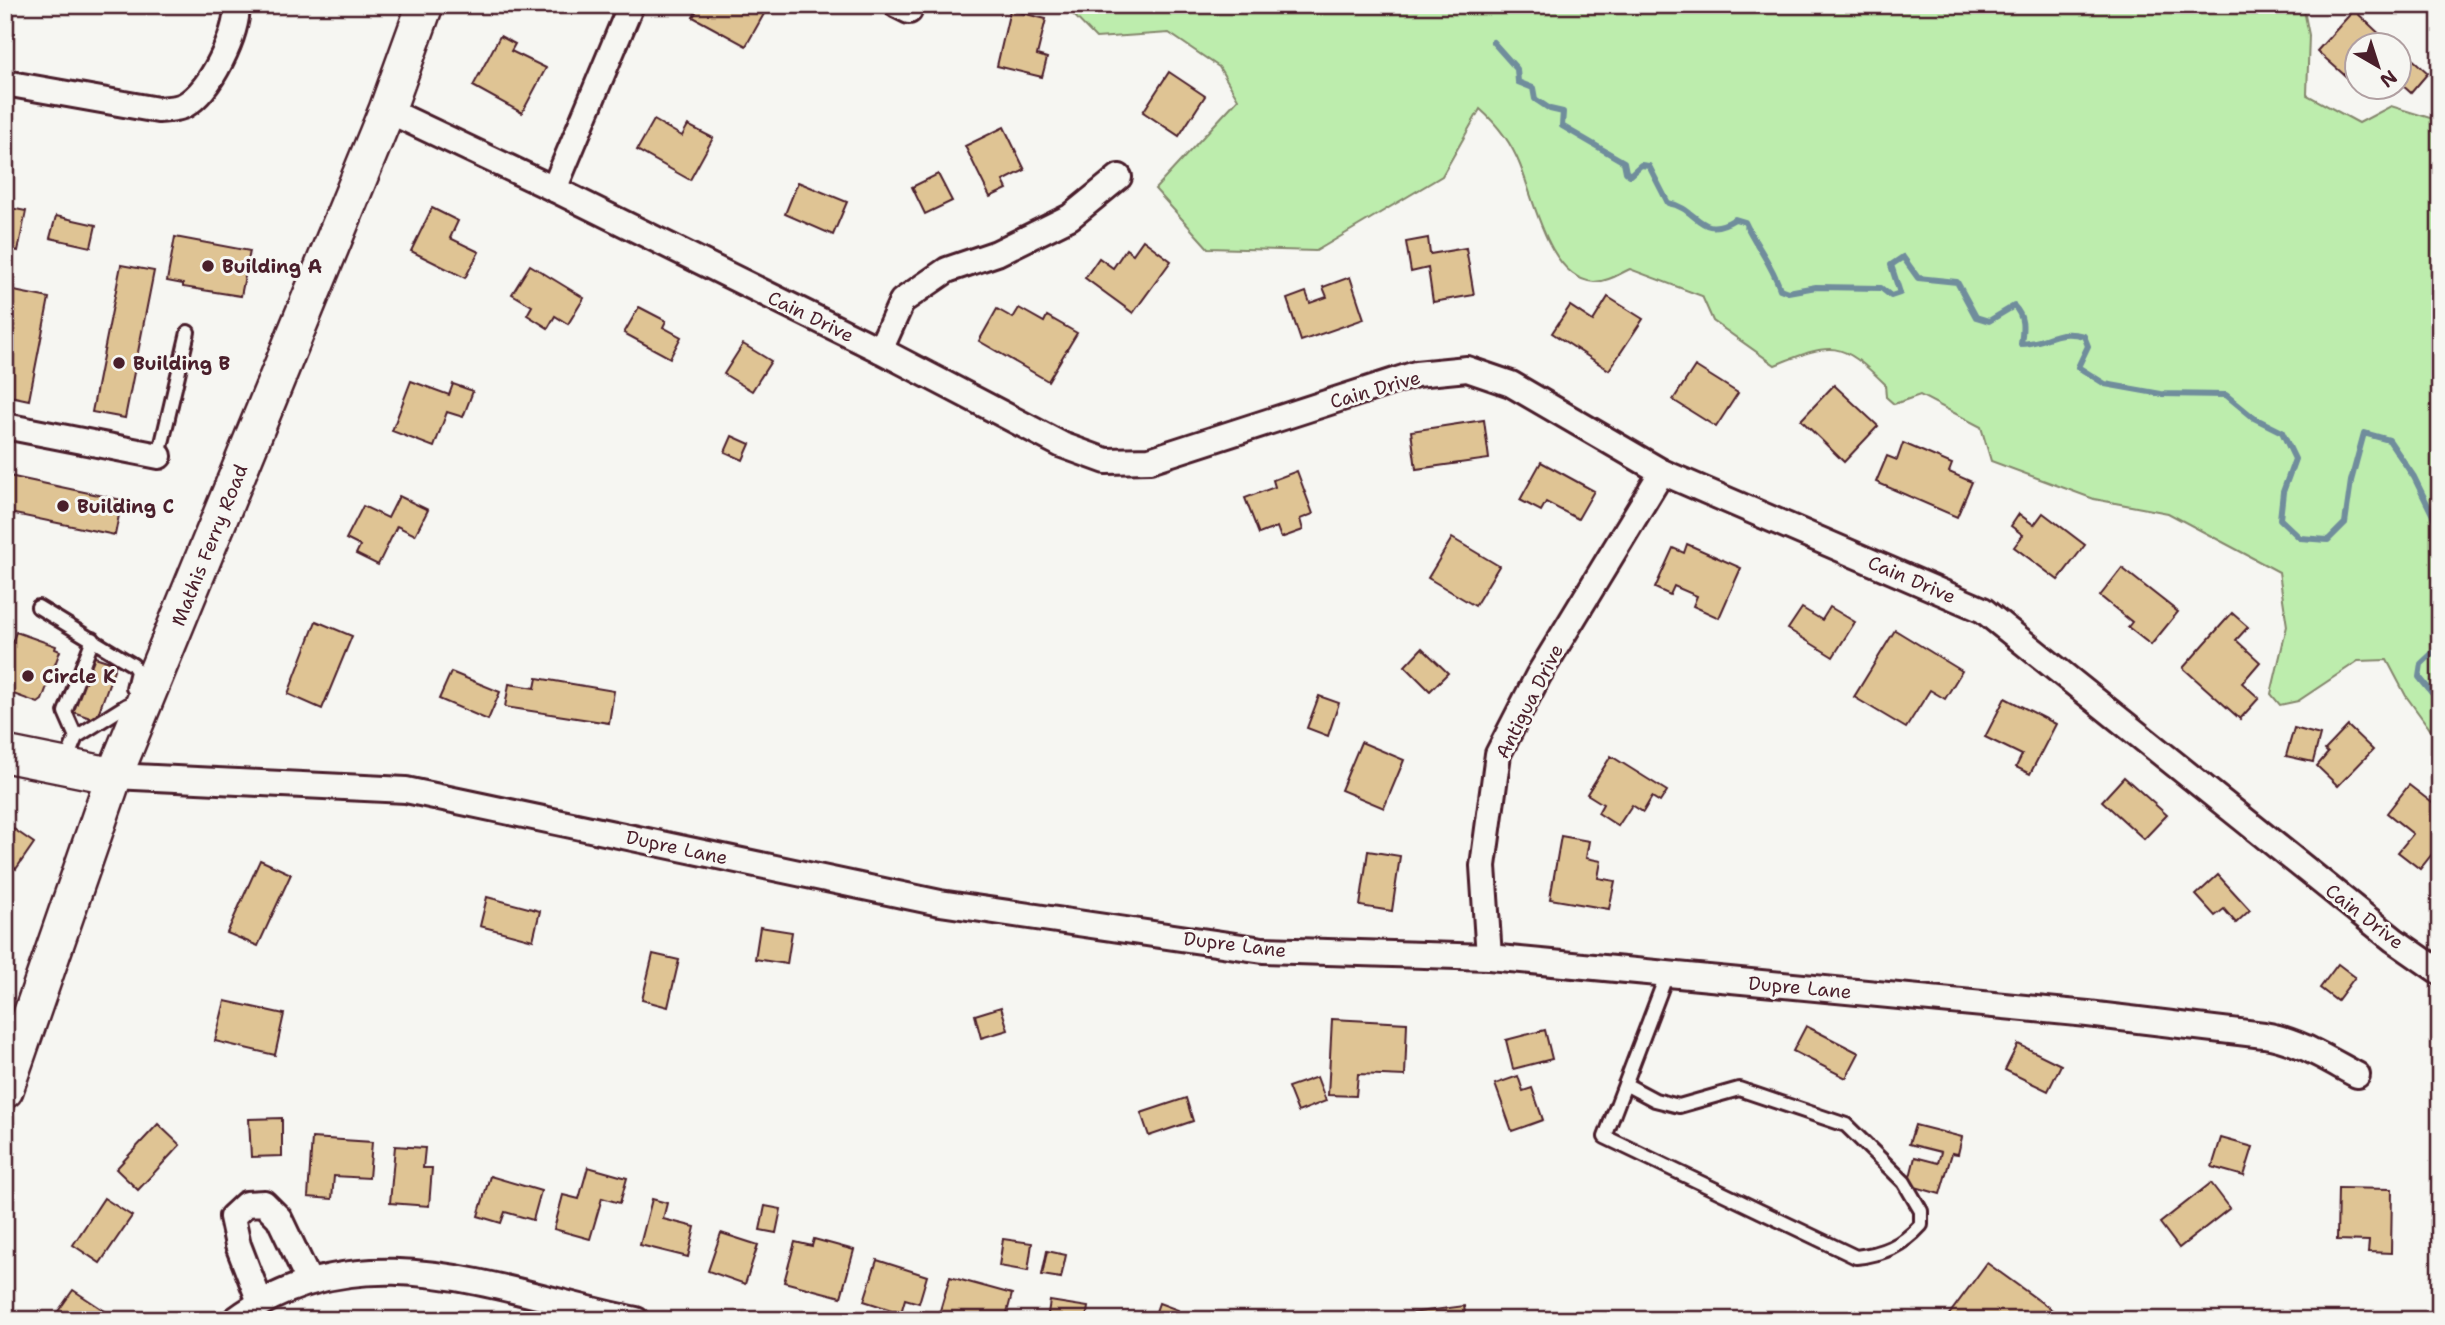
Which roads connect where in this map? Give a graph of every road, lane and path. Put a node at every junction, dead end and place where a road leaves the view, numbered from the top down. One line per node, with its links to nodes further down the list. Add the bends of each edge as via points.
1 (237, 5): 4 (street, via 222,57 205,90 183,107 158,110)
2 (425, 5): 5 (main road, Mathis Ferry Road)
3 (631, 5): 7 (street)
4 (5, 83)
5 (387, 110): 7 (street, Cain Drive); 15 (main road, Mathis Ferry Road)
6 (1119, 177): 9 (street, via 1070,217 997,253 947,270 902,301)
7 (554, 188): 9 (street, Cain Drive)
8 (188, 332): 11 (lane)
9 (880, 350): 12 (street, Cain Drive, via 1062,445 1106,461 1150,460 1416,374 1467,369 1511,384)
10 (5, 426): 11 (street)
11 (159, 456)
12 (1662, 472): 19 (street, Antigua Drive, via 1538,676 1498,754 1483,866); 20 (street, Cain Drive, via 1983,610)
13 (38, 607): 14 (lane)
14 (93, 639): 15 (lane, via 137,671); 16 (lane, via 65,712)
15 (134, 709): 16 (lane); 18 (main road, Mathis Ferry Road)
16 (70, 751): 17 (main road); 18 (main road)
17 (5, 754)
18 (114, 776): 19 (street, Dupre Lane, via 407,790 940,903 1264,950); 24 (main road, Mathis Ferry Road)
19 (1489, 957): 21 (street, Dupre Lane)
20 (2440, 972)
21 (1667, 974): 22 (street, Dupre Lane, via 2273,1036); 23 (lane)
22 (2357, 1075)
23 (1625, 1084): 23 (lane, via 1605,1137 1730,1197 1856,1257 1880,1254 1907,1240 1921,1226 1921,1212 1904,1182 1846,1125 1739,1089 1679,1106)
24 (5, 1090)
25 (309, 1281): 26 (street); 26 (street, via 279,1218 264,1203 246,1204 233,1217 237,1245); 28 (street, via 387,1270 432,1274)
26 (260, 1302): 27 (street)
27 (235, 1320)
28 (636, 1320)

